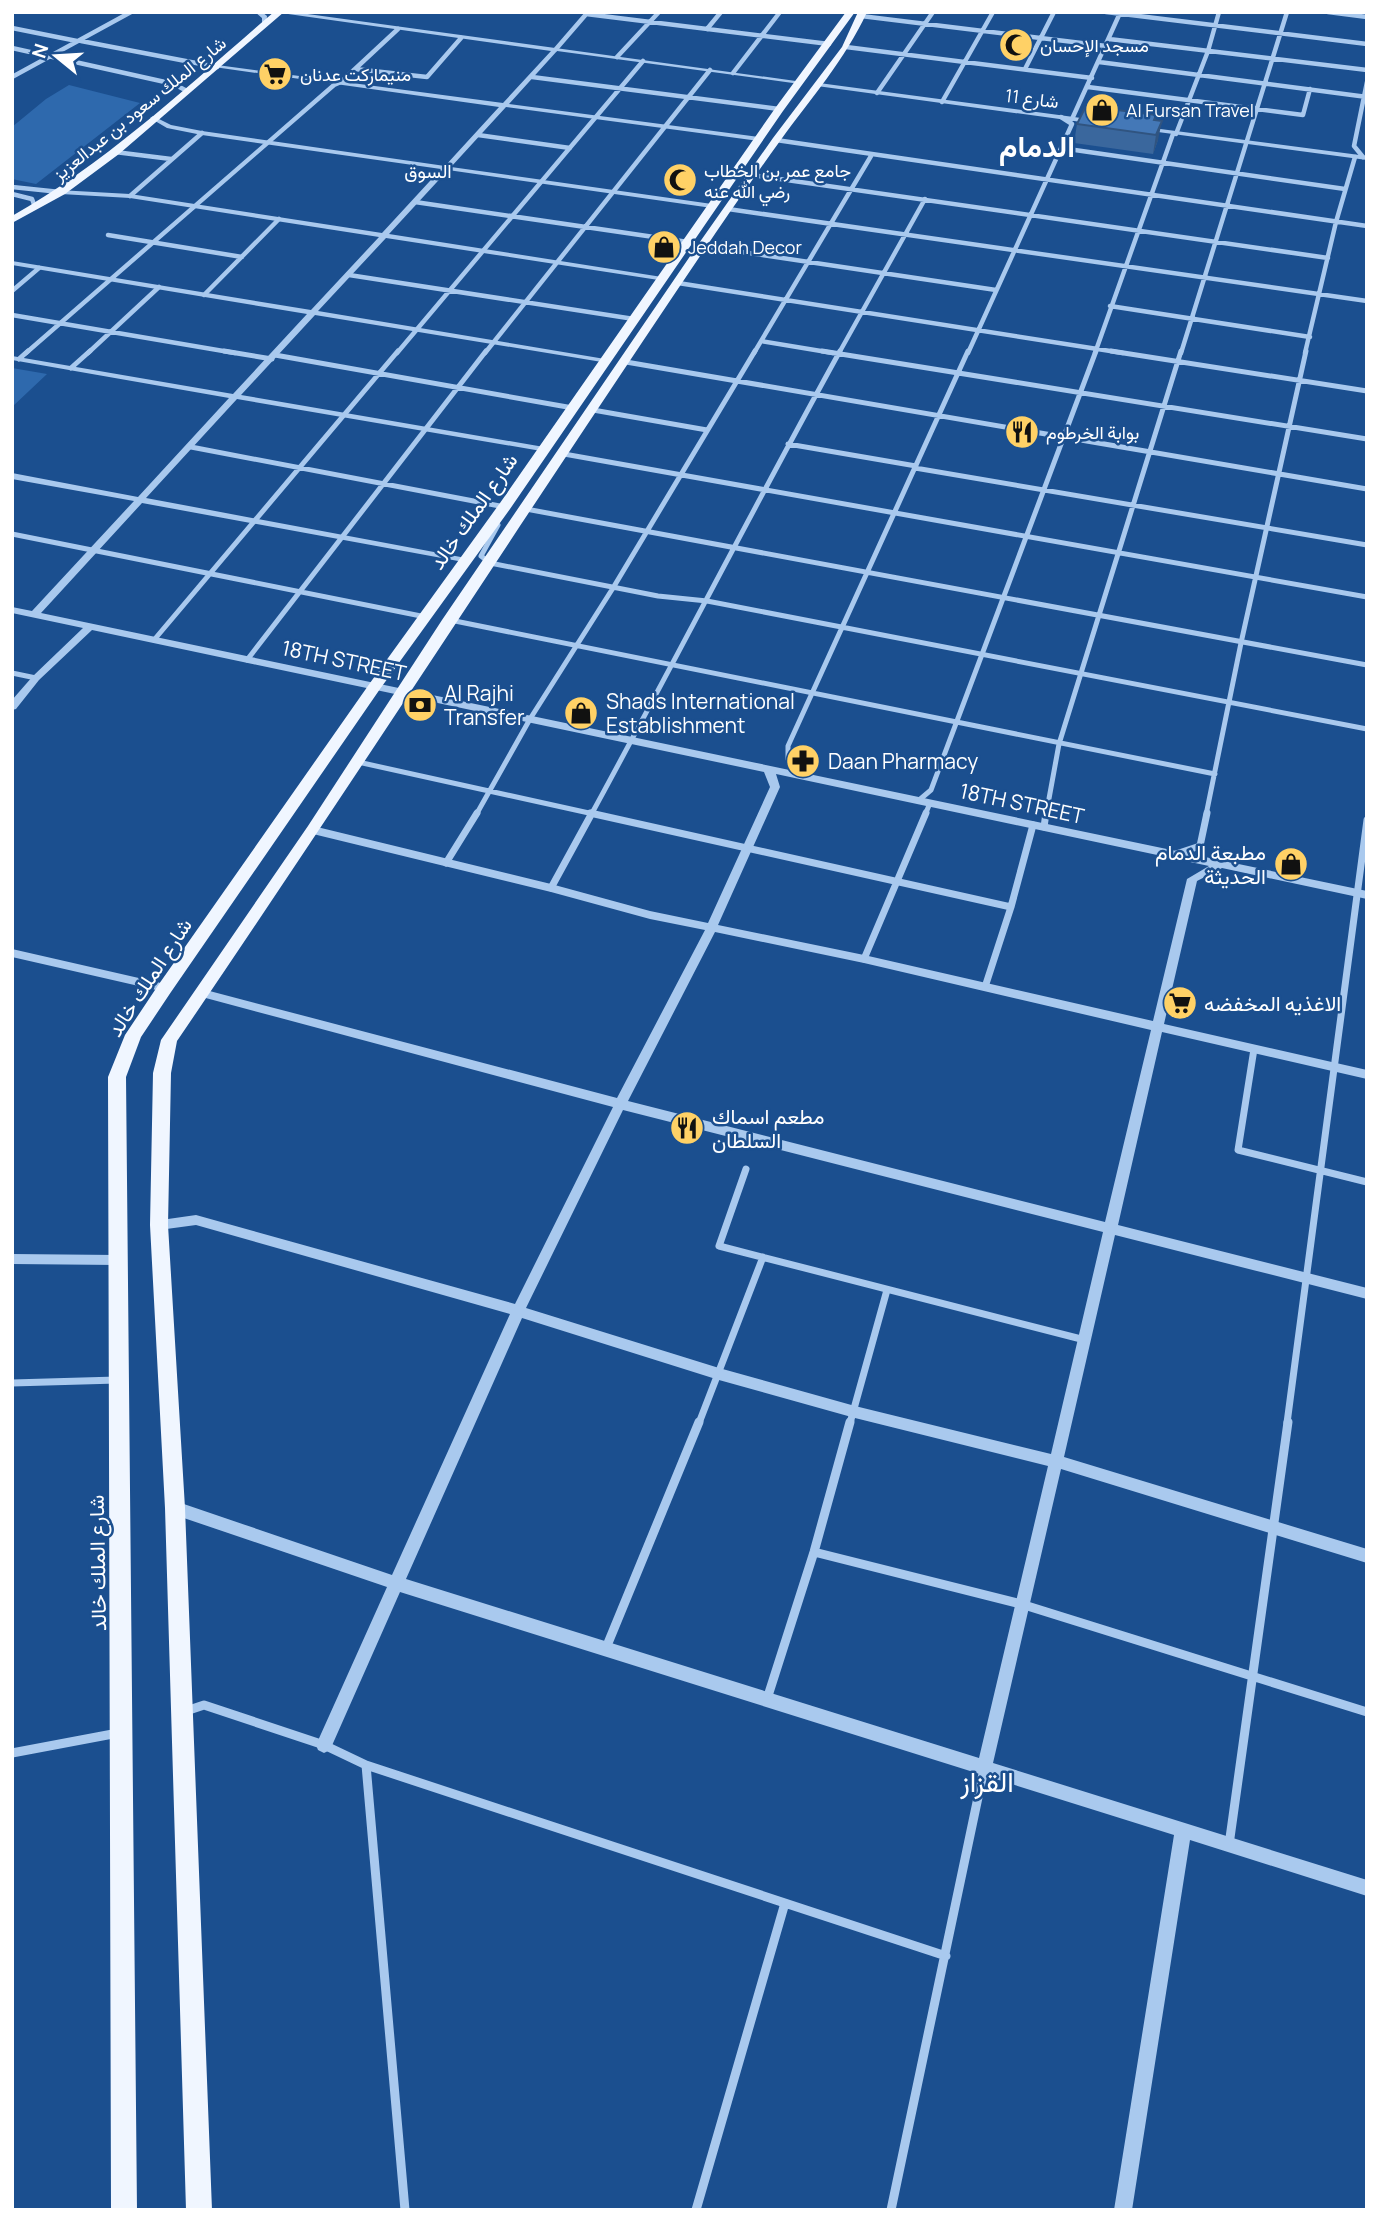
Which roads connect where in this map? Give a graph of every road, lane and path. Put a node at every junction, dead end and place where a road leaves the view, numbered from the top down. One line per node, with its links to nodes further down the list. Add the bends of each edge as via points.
1 (131, 12): 32 (street)
2 (258, 12): 21 (street, via 265,17)
3 (279, 12): 14 (street); 21 (main road, شارع الملك سعود بن عبدالعزيز)
4 (659, 12): 19 (street)
5 (721, 12): 25 (street)
6 (780, 12): 28 (street)
7 (933, 12): 20 (street)
8 (993, 12): 26 (street)
9 (1054, 12): 30 (street)
10 (1106, 12): 16 (street)
11 (1219, 12): 22 (street)
12 (1287, 12): 27 (street)
13 (1328, 12): 18 (street)
14 (293, 13): 24 (street)
15 (587, 13): 19 (street); 37 (street)
16 (1120, 13): 22 (street); 31 (street)
17 (858, 14): 20 (street); 34 (main road, شارع الملك خالد)
18 (1367, 17)
19 (651, 22): 25 (street); 40 (street)
20 (926, 24): 26 (street); 39 (street)
21 (264, 25): 46 (main road, شارع الملك سعود بن عبدالعزيز)
22 (1214, 26): 27 (street); 38 (street)
23 (12, 28): 32 (street)
24 (398, 29): 29 (street); 47 (street)
25 (707, 29): 28 (street)
26 (983, 30): 30 (street); 44 (street)
27 (1281, 34): 33 (street); 42 (street)
28 (762, 36): 34 (street); 51 (street)
29 (461, 38): 37 (street); 47 (street, via 427,77)
30 (1039, 38): 35 (street); 49 (street)
31 (1109, 38): 35 (street); 38 (street)
32 (80, 41): 41 (street); 46 (street)
33 (1367, 44)
34 (838, 46): 39 (street); 57 (main road, شارع الملك خالد); 60 (main road, شارع الملك خالد)
35 (1106, 46): 45 (street)
36 (12, 48): 41 (street)
37 (556, 49): 40 (street); 54 (street)
38 (1208, 51): 42 (street); 52 (street)
39 (905, 54): 44 (street); 65 (street)
40 (617, 57): 43 (street)
41 (48, 58): 53 (street); 64 (street)
42 (1274, 59): 50 (street); 59 (street)
43 (643, 61): 48 (street); 62 (street)
44 (965, 62): 49 (street); 69 (street)
45 (1099, 62): 52 (street); 55 (street)
46 (217, 67): 56 (street); 64 (main road, شارع الملك سعود بن عبدالعزيز)
47 (355, 69): 56 (street)
48 (710, 69): 51 (street); 66 (street)
49 (1025, 69): 55 (street)
50 (1367, 70)
51 (733, 73): 57 (street)
52 (1198, 75): 59 (street); 68 (street)
53 (12, 77)
54 (532, 77): 62 (street); 70 (street)
55 (1092, 78): 61 (street)
56 (341, 82): 70 (street); 86 (street)
57 (800, 82): 60 (main road); 72 (main road, شارع الملك خالد)
58 (1367, 82): 67 (street)
59 (1266, 84): 63 (street); 71 (street)
60 (819, 85): 65 (street, شارع 11); 85 (main road, شارع الملك خالد)
61 (1088, 87): 68 (street); 76 (street)
62 (620, 89): 66 (street); 73 (street)
63 (1310, 89): 67 (street); 71 (street, via 1303,115)
64 (185, 90): 75 (main road, شارع الملك سعود بن عبدالعزيز)
65 (877, 93): 69 (street, شارع 11)
66 (689, 97): 72 (street); 80 (street)
67 (1365, 97): 77 (street)
68 (1189, 100): 71 (street); 83 (street)
69 (942, 102): 74 (street, شارع 11)
70 (507, 104): 73 (street); 84 (street)
71 (1258, 108): 87 (street)
72 (779, 109): 85 (main road, شارع الملك خالد)
73 (597, 117): 80 (street); 88 (street)
74 (1061, 117): 76 (street, شارع 11); 89 (street, via 1072,124)
75 (153, 118): 82 (street, via 164,125); 90 (main road, شارع الملك سعود بن عبدالعزيز)
76 (1072, 119): 79 (street, شارع 11)
77 (1359, 122): 78 (street); 92 (street, via 1354,146)
78 (1367, 123)
79 (1110, 124)
80 (667, 126): 85 (street); 104 (street)
81 (1135, 128): 83 (street)
82 (202, 132): 86 (street); 93 (street)
83 (1174, 134): 87 (street); 94 (street)
84 (478, 135): 88 (street); 95 (street)
85 (767, 140): 91 (street); 97 (main road, شارع الملك خالد); 112 (main road, شارع الملك خالد)
86 (267, 143): 95 (street); 111 (street)
87 (1247, 143): 92 (street); 96 (street)
88 (570, 148): 99 (street)
89 (1061, 148): 94 (street); 98 (street)
90 (115, 152): 93 (street); 103 (main road, شارع الملك سعود بن عبدالعزيز)
91 (872, 156): 98 (street); 102 (street)
92 (1362, 157): 101 (street)
93 (172, 159): 107 (street)
94 (1161, 162): 96 (street); 106 (street)
95 (448, 168): 99 (street); 109 (street)
96 (1236, 173): 101 (street); 110 (street)
97 (752, 175): 102 (street); 112 (main road, شارع الملك خالد)
98 (1047, 180): 106 (street); 115 (street)
99 (541, 182): 104 (street); 114 (street)
100 (12, 187): 103 (street)
101 (1345, 189): 118 (street)
102 (851, 190): 108 (street); 119 (street)
103 (61, 192): 107 (street); 113 (main road, شارع الملك سعود بن عبدالعزيز)
104 (614, 192): 112 (street); 120 (street)
105 (12, 194): 113 (street, via 32,199)
106 (1152, 194): 110 (street); 122 (street)
107 (130, 196): 111 (street)
108 (925, 199): 115 (street); 125 (street)
109 (415, 202): 114 (street); 124 (street)
110 (1227, 205): 118 (street); 126 (street)
111 (197, 206): 116 (street); 127 (street)
112 (720, 207): 119 (street); 128 (main road, شارع الملك خالد)
113 (35, 208): 117 (main road, شارع الملك سعود بن عبدالعزيز)
114 (513, 215): 120 (street); 130 (street)
115 (1031, 215): 122 (street); 129 (street)
116 (279, 219): 124 (street); 131 (street)
117 (12, 220)
118 (1336, 222): 121 (street); 132 (street)
119 (830, 224): 125 (street); 133 (street)
120 (584, 226): 128 (street); 135 (street)
121 (1367, 226)
122 (1138, 230): 126 (street); 136 (street)
123 (108, 235): 127 (street)
124 (385, 236): 130 (street); 139 (street)
125 (904, 236): 129 (street); 138 (street)
126 (1215, 241): 132 (street); 140 (street)
127 (155, 243): 131 (street); 141 (street)
128 (695, 244): 133 (street); 142 (main road, شارع الملك خالد)
129 (1014, 250): 136 (street); 145 (street)
130 (483, 251): 135 (street); 144 (street)
131 (242, 257): 148 (street)
132 (1328, 258): 147 (street)
133 (809, 262): 138 (street); 149 (street)
134 (12, 263): 137 (street)
135 (557, 263): 142 (street); 151 (street)
136 (1126, 267): 140 (street); 152 (street)
137 (39, 268): 141 (street); 146 (street)
138 (885, 272): 145 (street); 153 (street)
139 (349, 275): 144 (street); 154 (street)
140 (1204, 279): 147 (street); 156 (street)
141 (110, 280): 143 (street); 158 (street)
142 (670, 281): 149 (street); 157 (main road, شارع الملك خالد); 171 (main road, شارع الملك خالد)
143 (159, 288): 148 (street); 161 (street)
144 (451, 290): 151 (street); 159 (street)
145 (996, 290): 160 (street)
146 (12, 291)
147 (1319, 294): 150 (street); 162 (street)
148 (204, 295): 154 (street)
149 (785, 299): 153 (street); 163 (street)
150 (1367, 301)
151 (525, 302): 157 (street); 164 (street)
152 (1110, 306): 156 (street); 165 (street)
153 (864, 312): 160 (street); 166 (street)
154 (313, 313): 159 (street); 167 (street)
155 (12, 315): 158 (street)
156 (1190, 318): 162 (street); 170 (street)
157 (634, 319): 169 (main road, شارع الملك خالد)
158 (61, 322): 161 (street); 168 (street)
159 (418, 330): 164 (street); 174 (street)
160 (977, 330): 165 (street); 173 (street)
161 (111, 331): 167 (street); 172 (street)
162 (1310, 337): 176 (street)
163 (761, 341): 166 (street); 175 (street)
164 (492, 343): 169 (street); 177 (street)
165 (1097, 348): 170 (street); 179 (street)
166 (840, 354): 173 (street); 180 (street)
167 (274, 357): 174 (street); 181 (street)
168 (16, 358): 172 (street)
169 (605, 361): 183 (main road, شارع الملك خالد)
170 (1176, 361): 176 (street); 182 (street)
171 (626, 362): 175 (street); 184 (main road, شارع الملك خالد)
172 (71, 368): 181 (street)
173 (959, 373): 179 (street); 185 (street)
174 (382, 374): 177 (street); 186 (street)
175 (737, 380): 180 (street); 189 (street)
176 (1298, 380): 178 (street); 187 (street)
177 (458, 388): 183 (street); 188 (street)
178 (1367, 391)
179 (1080, 392): 182 (street); 190 (street)
180 (818, 394): 185 (street); 192 (street)
181 (238, 397): 186 (street); 193 (street)
182 (1164, 406): 187 (street); 195 (street)
183 (573, 408): 194 (main road, شارع الملك خالد)
184 (593, 410): 189 (street); 196 (main road, شارع الملك خالد)
185 (940, 414): 190 (street); 197 (street)
186 (346, 416): 188 (street); 198 (street)
187 (1290, 427): 191 (street); 199 (street)
188 (426, 430): 194 (street); 202 (street)
189 (707, 430): 200 (street)
190 (1063, 436): 195 (street); 203 (street)
191 (1367, 439)
192 (788, 444): 197 (street); 205 (street)
193 (191, 447): 198 (street); 206 (street)
194 (544, 450): 208 (main road, شارع الملك خالد)
195 (1152, 452): 199 (street); 207 (street)
196 (564, 454): 200 (street); 209 (main road, شارع الملك خالد)
197 (916, 467): 203 (street); 210 (street)
198 (302, 468): 202 (street); 211 (street)
199 (1280, 474): 204 (street); 212 (street)
200 (680, 475): 205 (street); 213 (street)
201 (14, 478): 206 (street)
202 (384, 484): 208 (street); 216 (street)
203 (1044, 488): 207 (street); 215 (street)
204 (1367, 489)
205 (763, 490): 210 (street); 218 (street)
206 (142, 500): 211 (street); 219 (street)
207 (1134, 505): 212 (street); 220 (street)
208 (505, 506): 221 (main road, شارع الملك خالد); 222 (street, via 481,556)
209 (526, 509): 213 (street); 222 (main road, شارع الملك خالد)
210 (894, 513): 215 (street); 224 (street)
211 (256, 522): 216 (street); 223 (street)
212 (1266, 527): 217 (street); 225 (street)
213 (647, 531): 218 (street); 226 (street)
214 (12, 534): 219 (street)
215 (1026, 537): 220 (street); 229 (street)
216 (341, 538): 221 (street); 227 (street)
217 (1367, 545)
218 (731, 548): 224 (street); 230 (street)
219 (94, 550): 223 (street); 232 (street)
220 (1119, 553): 225 (street); 233 (street)
221 (466, 561): 234 (main road, شارع الملك خالد)
222 (490, 563): 226 (street); 235 (main road, شارع الملك خالد)
223 (212, 573): 227 (street); 238 (street)
224 (867, 573): 229 (street); 237 (street)
225 (1257, 576): 228 (street); 239 (street)
226 (613, 588): 230 (street); 240 (street)
227 (301, 590): 234 (street); 242 (street)
228 (1367, 597)
229 (1002, 598): 233 (street); 241 (street)
230 (707, 601): 237 (street); 243 (street)
231 (12, 610): 232 (street, 18TH STREET)
232 (34, 615): 236 (street, 18TH STREET)
233 (1101, 616): 239 (street); 246 (street)
234 (426, 617): 248 (main road, شارع الملك خالد)
235 (449, 620): 240 (street); 249 (main road, شارع الملك خالد)
236 (89, 626): 238 (street, 18TH STREET); 247 (street)
237 (842, 627): 241 (street); 250 (street)
238 (154, 640): 242 (street, 18TH STREET)
239 (1241, 643): 244 (street); 251 (street)
240 (576, 647): 243 (street); 253 (street)
241 (980, 654): 246 (street); 254 (street)
242 (247, 660): 248 (street, 18TH STREET)
243 (672, 665): 250 (street); 256 (street)
244 (1367, 665)
245 (12, 673): 247 (street)
246 (1082, 674): 251 (street); 257 (street)
247 (36, 678): 252 (street)
248 (375, 687): 249 (street, 18TH STREET); 281 (main road, شارع الملك خالد)
249 (404, 692): 253 (street, 18TH STREET); 258 (main road, شارع الملك خالد)
250 (812, 694): 254 (street); 261 (street, via 788,746 788,758)
251 (1228, 703): 255 (street); 260 (street)
252 (12, 707)
253 (530, 719): 256 (street, 18TH STREET); 262 (street)
254 (955, 722): 257 (street); 263 (street, via 931,790)
255 (1367, 729)
256 (630, 740): 259 (street, 18TH STREET); 265 (street)
257 (1059, 744): 260 (street); 267 (street)
258 (358, 762): 262 (street); 268 (main road, شارع الملك خالد)
259 (769, 770): 261 (street, 18TH STREET); 269 (street, via 775,787)
260 (1215, 774): 270 (street, via 1200,846)
261 (801, 776): 263 (street, 18TH STREET)
262 (492, 790): 265 (street); 271 (street)
263 (918, 801): 264 (street, 18TH STREET)
264 (930, 803): 267 (street, 18TH STREET); 273 (street)
265 (591, 814): 269 (street); 274 (street)
266 (1367, 820): 275 (street)
267 (1038, 826): 270 (street, 18TH STREET); 276 (street)
268 (313, 830): 271 (street); 282 (main road, شارع الملك خالد)
269 (746, 849): 273 (street); 277 (street)
270 (1175, 854): 272 (street, 18TH STREET)
271 (446, 863): 274 (street)
272 (1221, 864): 275 (street, 18TH STREET); 283 (street, via 1192,879)
273 (897, 881): 276 (street); 279 (street)
274 (551, 888): 277 (street)
275 (1363, 894): 285 (street)
276 (1011, 907): 280 (street)
277 (712, 927): 279 (street); 287 (street)
278 (12, 953): 281 (street)
279 (864, 959): 280 (street)
280 (985, 987): 283 (street)
281 (165, 988): 295 (main road, شارع الملك خالد, via 133,1035 117,1077)
282 (202, 993): 287 (street); 291 (main road, شارع الملك خالد, via 169,1040 162,1073)
283 (1160, 1027): 284 (street); 292 (street)
284 (1254, 1049): 285 (street); 289 (street, via 1238,1150)
285 (1334, 1067): 286 (street); 289 (street)
286 (1367, 1075)
287 (620, 1104): 292 (street); 299 (street)
288 (746, 1169): 293 (street, via 719,1246)
289 (1322, 1172): 290 (street); 296 (street)
290 (1367, 1182)
291 (159, 1225): 299 (street, via 196,1220); 306 (main road, شارع الملك خالد)
292 (1110, 1230): 296 (street); 300 (street)
293 (763, 1258): 297 (street); 301 (street)
294 (12, 1259): 295 (street)
295 (117, 1260): 302 (main road, شارع الملك خالد)
296 (1306, 1277): 298 (street); 307 (street)
297 (887, 1290): 300 (street); 304 (street)
298 (1367, 1294)
299 (518, 1311): 301 (street); 310 (street)
300 (1085, 1340): 305 (street)
301 (719, 1374): 304 (street); 312 (street)
302 (118, 1380): 303 (street); 317 (main road, شارع الملك خالد)
303 (12, 1383)
304 (855, 1412): 305 (street); 308 (street)
305 (1058, 1462): 307 (street); 311 (street)
306 (175, 1508): 310 (street); 315 (main road, شارع الملك خالد)
307 (1273, 1529): 309 (street); 313 (street)
308 (814, 1552): 311 (street); 314 (street)
309 (1367, 1556)
310 (395, 1583): 312 (street); 318 (street)
311 (1021, 1604): 313 (street); 321 (street)
312 (605, 1649): 314 (street)
313 (1252, 1678): 316 (street); 323 (street)
314 (766, 1699): 321 (street)
315 (182, 1712): 318 (street, via 204,1706); 328 (main road, شارع الملك خالد)
316 (1367, 1712)
317 (121, 1732): 319 (street); 327 (main road, شارع الملك خالد)
318 (324, 1745): 320 (street)
319 (12, 1753)
320 (366, 1765): 325 (street); 329 (street)
321 (984, 1769): 322 (street); 326 (street)
322 (1183, 1831): 323 (street); 332 (street)
323 (1229, 1845): 324 (street)
324 (1367, 1888)
325 (785, 1903): 326 (street); 330 (street)
326 (947, 1956): 331 (street)
327 (124, 2210)
328 (199, 2210)
329 (405, 2210)
330 (696, 2210)
331 (891, 2210)
332 (1123, 2210)

